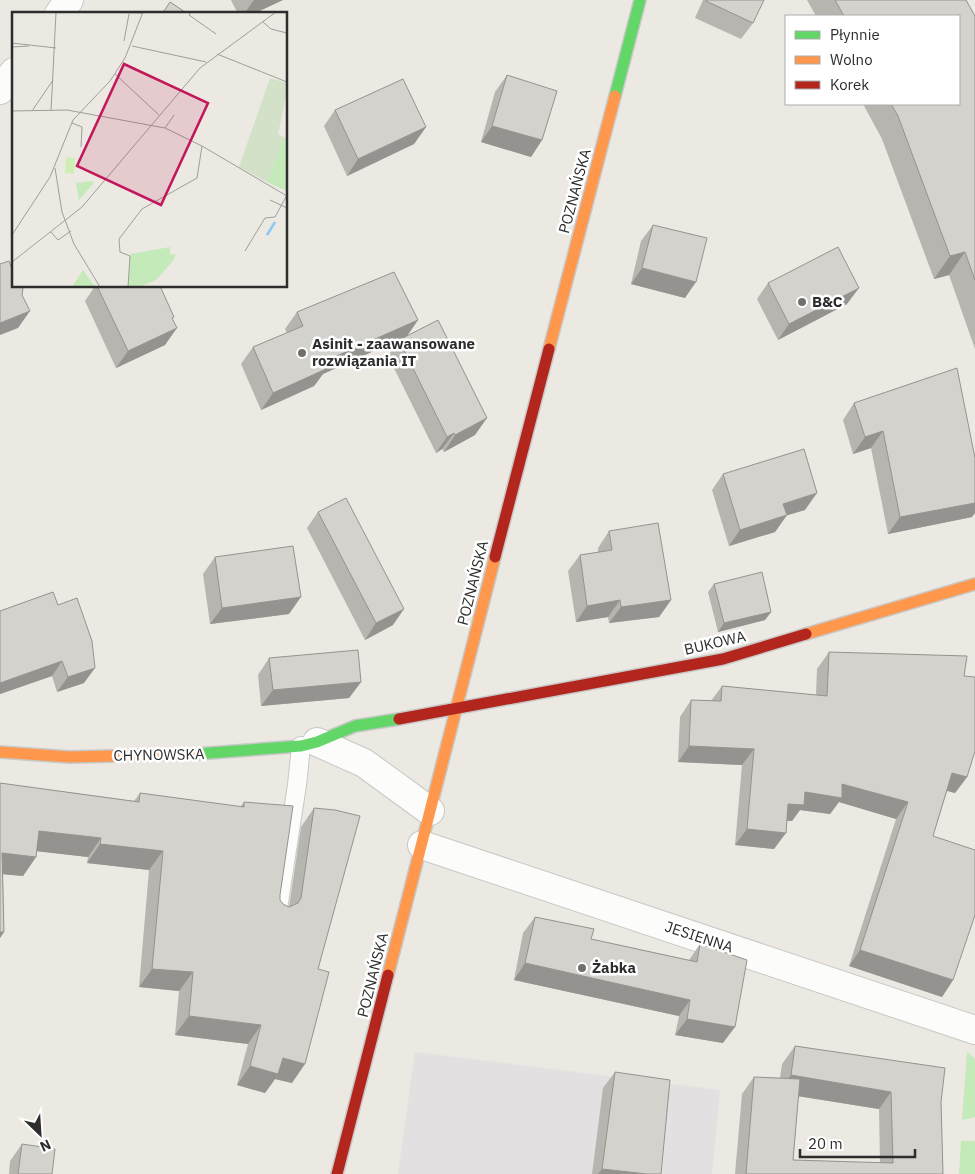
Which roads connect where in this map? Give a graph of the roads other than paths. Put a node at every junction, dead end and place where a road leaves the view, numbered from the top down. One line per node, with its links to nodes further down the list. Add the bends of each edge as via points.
1 (69, 0): 3 (street)
2 (640, 0): 7 (street, POZNAŃSKA)
3 (60, 12)
4 (12, 75): 5 (street)
5 (0, 90)
6 (975, 584): 7 (street, BUKOWA, via 723,659)
7 (457, 708): 8 (street, CHYNOWSKA, via 355,726); 10 (street, POZNAŃSKA)
8 (309, 744): 9 (street, CHYNOWSKA, via 173,755 69,757); 10 (street, CHYNOWSKA, via 364,763); 12 (lane, via 297,785)
9 (0, 752)
10 (430, 811): 11 (street, POZNAŃSKA)
11 (422, 845): 13 (street, JESIENNA); 14 (street, POZNAŃSKA)
12 (277, 915)
13 (975, 1030)
14 (336, 1174)

